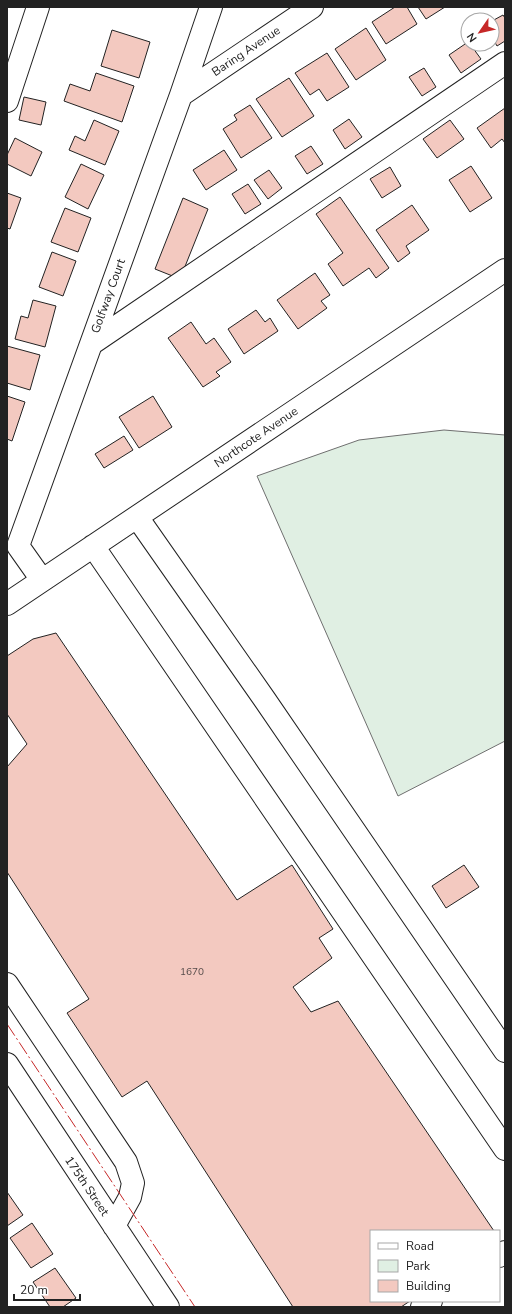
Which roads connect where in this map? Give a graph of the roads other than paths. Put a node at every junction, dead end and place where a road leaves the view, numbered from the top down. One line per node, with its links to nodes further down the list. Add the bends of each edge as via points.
1 (38, 7): 6 (street)
2 (211, 7): 5 (street, Golfway Court)
3 (312, 7): 5 (street, Baring Avenue)
4 (505, 63): 8 (street)
5 (181, 95): 8 (street, Golfway Court)
6 (7, 101)
7 (505, 270): 9 (street, Northcote Avenue)
8 (91, 344): 10 (street, Golfway Court)
9 (137, 517): 11 (street, Northcote Avenue); 15 (street)
10 (12, 544): 12 (street, Golfway Court)
11 (93, 546): 12 (street, Northcote Avenue); 17 (street)
12 (42, 580): 13 (street, Northcote Avenue)
13 (7, 604)
14 (7, 984): 18 (street, via 126,1162 133,1183 130,1197)
15 (505, 1051)
16 (7, 1064): 18 (street, 175th Street)
17 (505, 1149)
18 (114, 1226): 19 (street, 175th Street)
19 (168, 1307)

